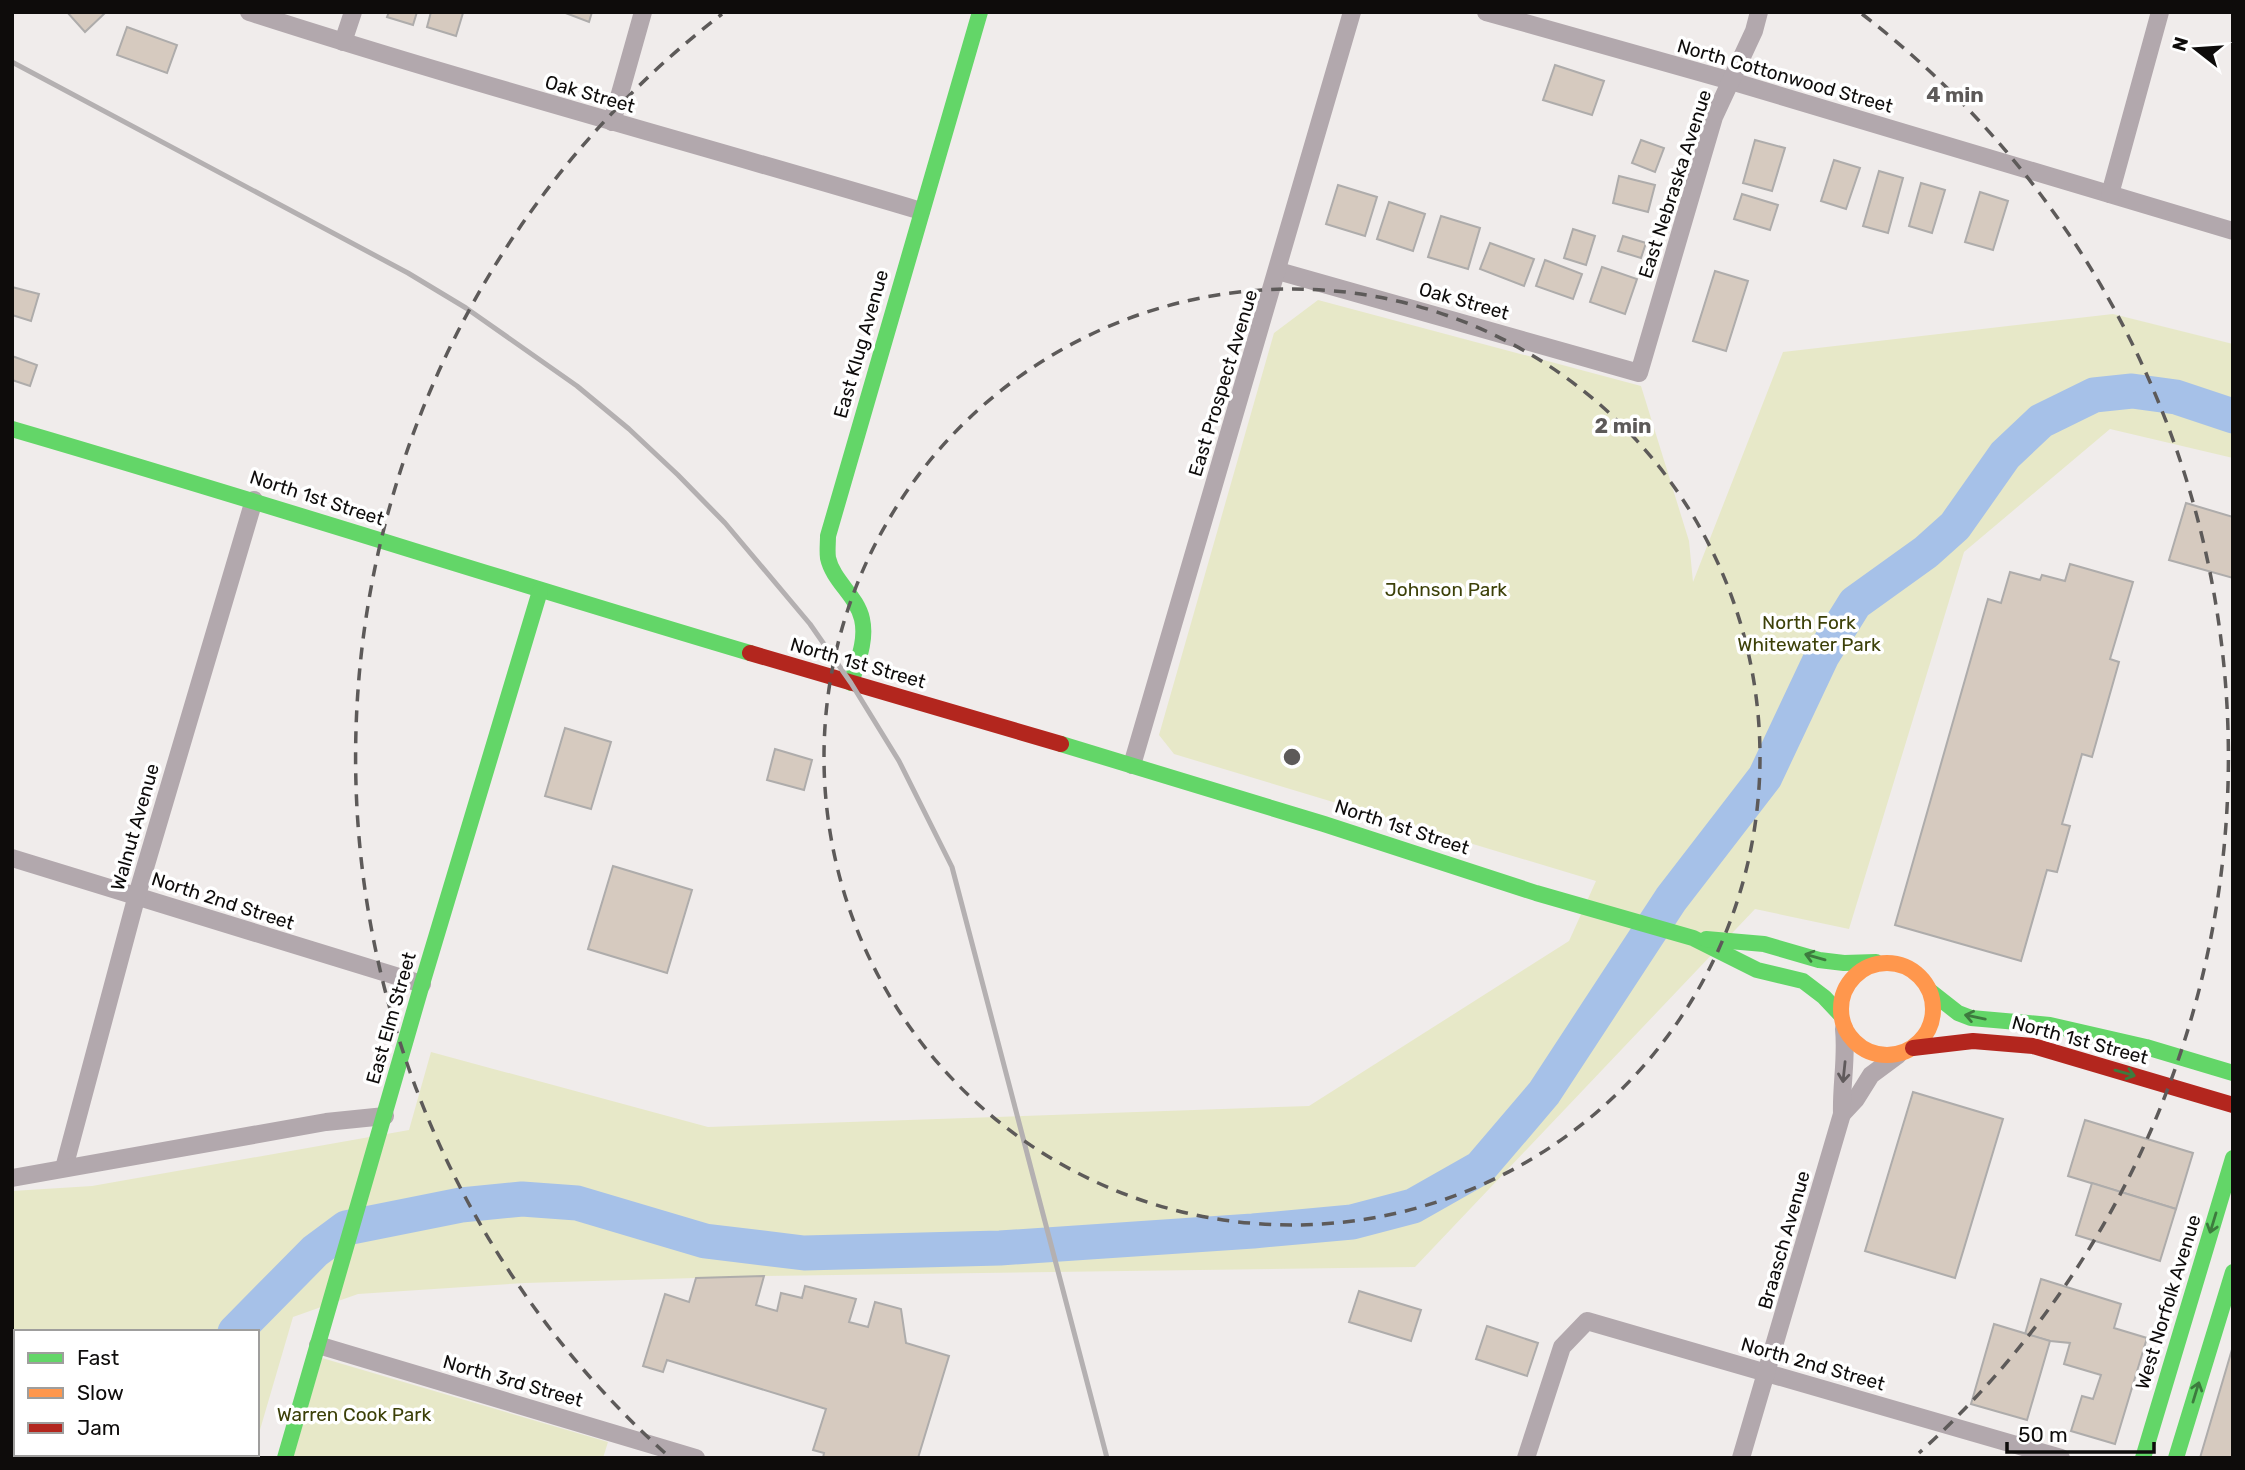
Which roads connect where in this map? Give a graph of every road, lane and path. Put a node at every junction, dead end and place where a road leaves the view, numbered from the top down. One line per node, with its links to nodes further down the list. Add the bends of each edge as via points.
1 (250, 12): 9 (street, Oak Street)
2 (353, 12): 9 (street)
3 (643, 12): 11 (street)
4 (980, 12): 13 (main road, East Klug Avenue)
5 (1352, 12): 15 (street, East Prospect Avenue)
6 (1486, 12): 10 (street, North Cottonwood Street)
7 (1759, 12): 10 (street, East Nebraska Avenue)
8 (2160, 12): 12 (street)
9 (343, 42): 11 (street, Oak Street)
10 (1731, 81): 12 (street, North Cottonwood Street); 16 (street, East Nebraska Avenue, via 1714,117)
11 (611, 122): 13 (street, Oak Street)
12 (2110, 194): 14 (street, North Cottonwood Street)
13 (921, 211): 20 (main road, East Klug Avenue, via 828,536 834,573 863,621)
14 (2233, 231)
15 (1278, 271): 16 (street, Oak Street); 21 (street, East Prospect Avenue)
16 (1639, 373)
17 (12, 429): 18 (main road, North 1st Street)
18 (254, 500): 19 (main road, North 1st Street); 23 (street, Walnut Avenue)
19 (540, 591): 20 (main road, North 1st Street); 26 (main road, East Elm Street)
20 (851, 683): 21 (main road, North 1st Street)
21 (1132, 765): 24 (main road, North 1st Street)
22 (12, 858): 23 (street, North 2nd Street)
23 (137, 895): 26 (street, North 2nd Street); 35 (street, Walnut Avenue)
24 (1693, 939): 25 (main road, North 1st Street, one-way to 24, via 1819,960 1764,944); 28 (main road, North 1st Street, via 1757,970 1803,981 1824,997)
25 (1882, 962): 27 (main road, via 1910,969); 28 (main road, via 1855,974 1846,986 1840,999)
26 (422, 984): 33 (main road, East Elm Street)
27 (1930, 991): 29 (main road, via 1931,1022 1924,1037); 30 (main road, North 1st Street, one-way to 27, via 2050,1025 1971,1018)
28 (1842, 1022): 29 (main road, via 1854,1042 1867,1052 1882,1056); 32 (street, Braasch Avenue, one-way to 32, via 1846,1049)
29 (1905, 1051): 31 (main road, North 1st Street, one-way to 31, via 1943,1041 2005,1040); 32 (street, Braasch Avenue, via 1871,1075)
30 (2233, 1073)
31 (2233, 1105)
32 (1842, 1114): 39 (street, Braasch Avenue)
33 (385, 1116): 35 (street, via 326,1122); 38 (main road, East Elm Street)
34 (2233, 1158): 45 (main road, West Norfolk Avenue, one-way to 45)
35 (64, 1168): 36 (street)
36 (12, 1178)
37 (2233, 1272): 46 (main road, one-way to 37)
38 (318, 1345): 40 (main road, East Elm Street); 41 (street, North 3rd Street)
39 (1767, 1373): 42 (street, North 2nd Street, via 1587,1321 1562,1347); 43 (street, Braasch Avenue); 44 (street, North 2nd Street)
40 (285, 1458)
41 (696, 1458)
42 (1527, 1458)
43 (1741, 1458)
44 (2062, 1458)
45 (2143, 1458)
46 (2176, 1458)

